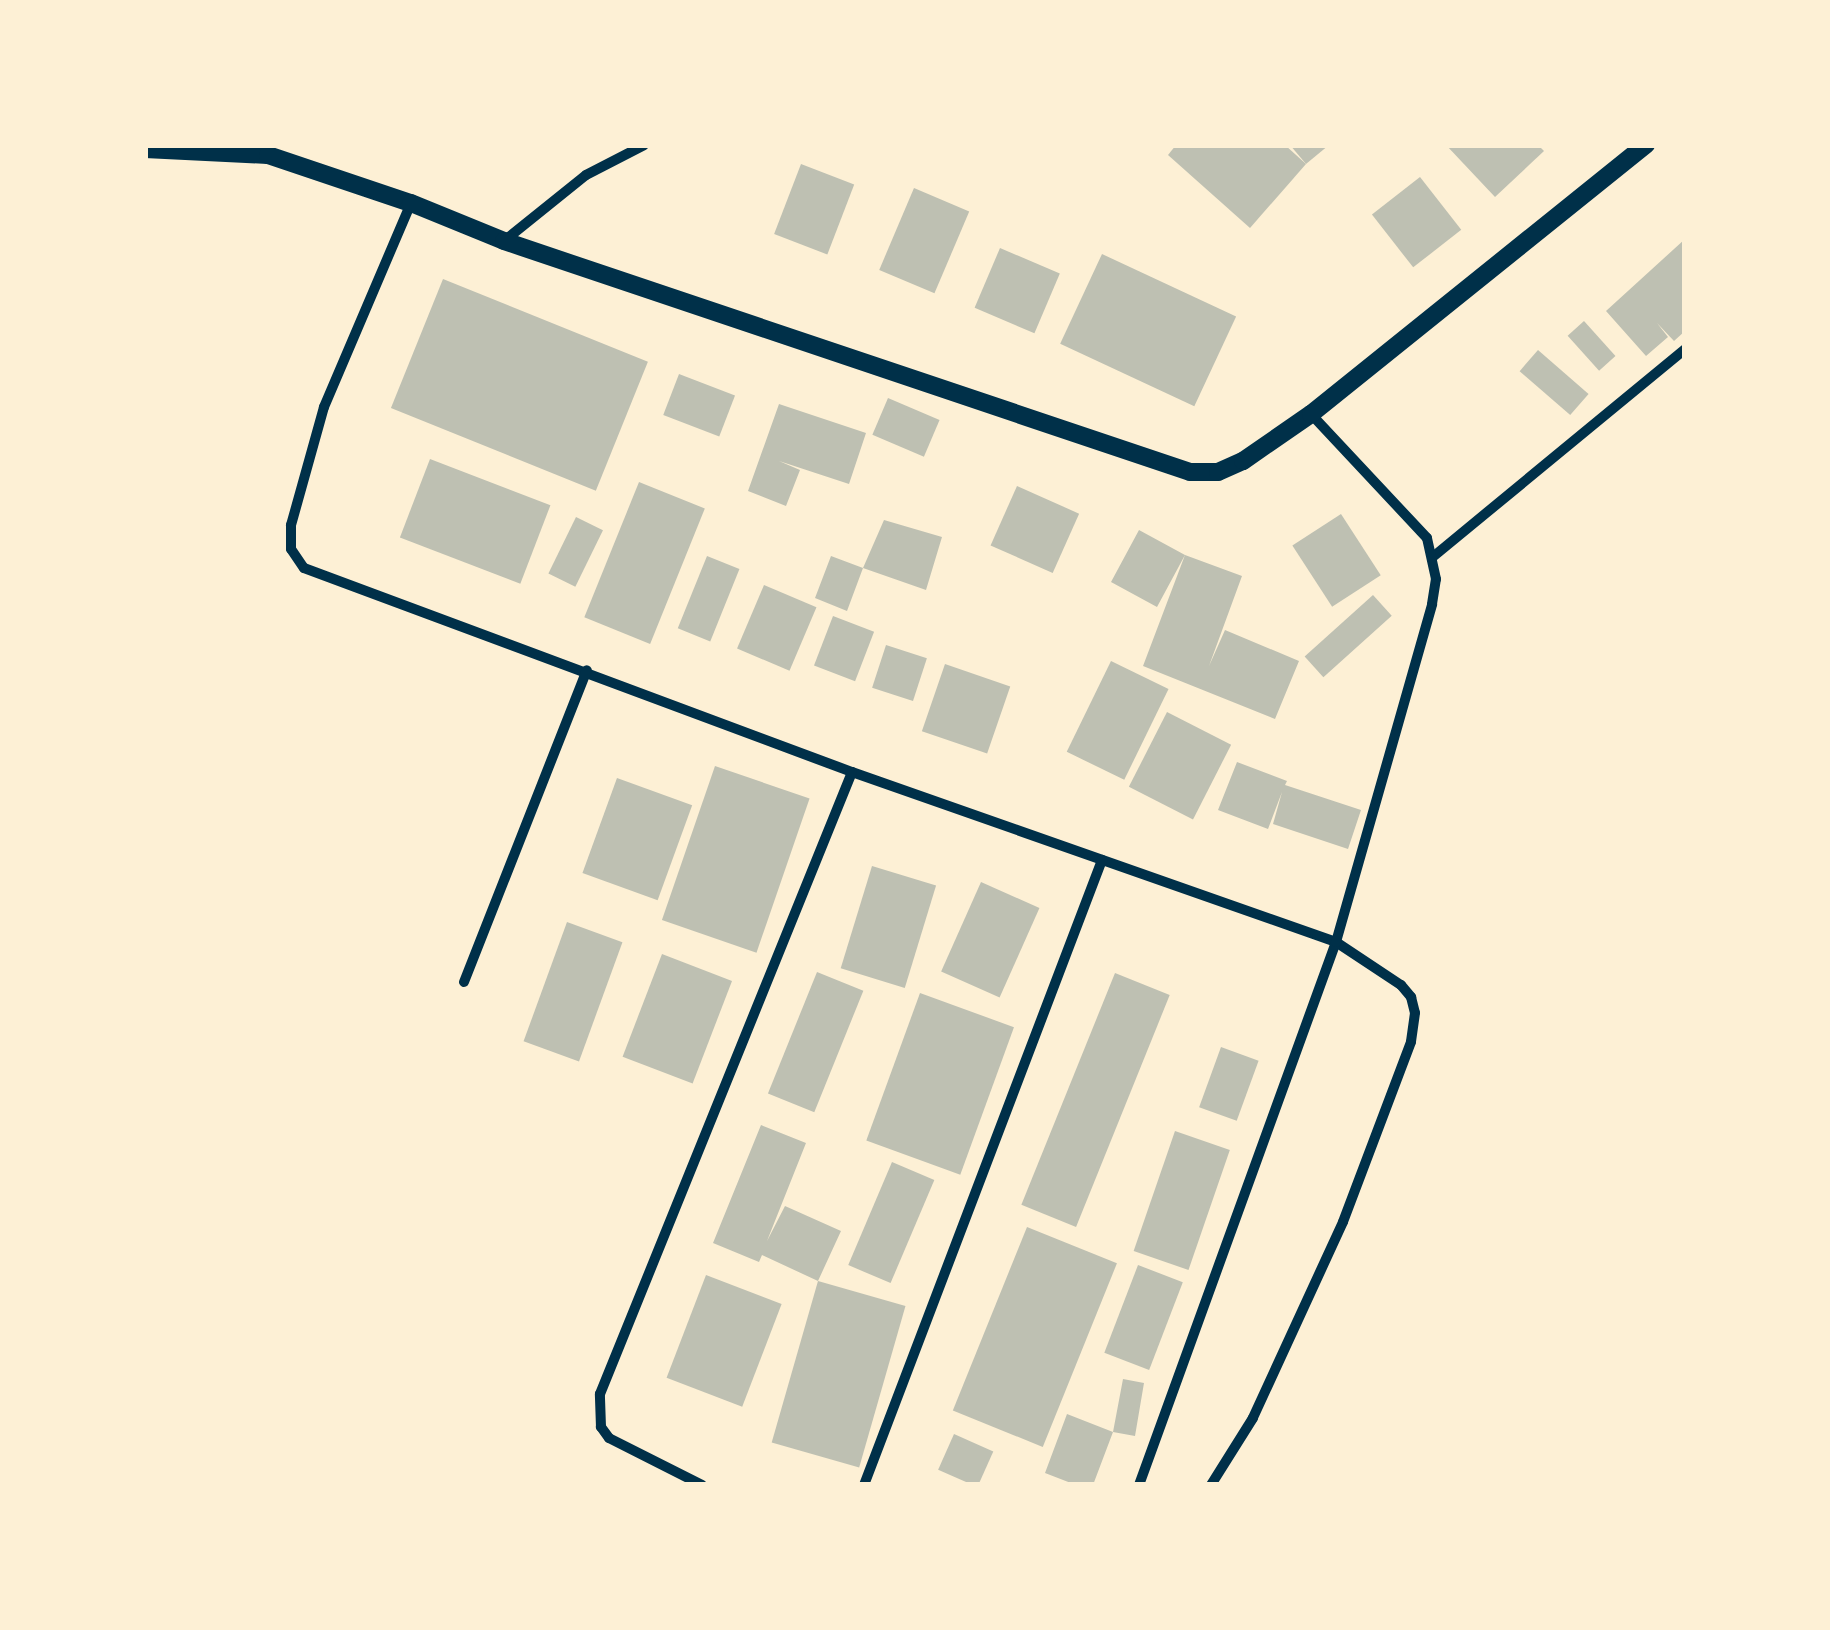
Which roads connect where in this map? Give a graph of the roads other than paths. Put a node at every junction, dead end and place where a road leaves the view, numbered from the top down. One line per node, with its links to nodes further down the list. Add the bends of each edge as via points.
1 (644, 145): 6 (street, via 586,175)
2 (1646, 145): 8 (street)
3 (145, 149): 4 (street)
4 (262, 150): 5 (street)
5 (411, 203): 6 (street); 10 (street, via 324,407 291,525 291,550 304,568)
6 (504, 241): 8 (street, via 1190,472 1218,472 1243,461)
7 (1685, 349): 9 (street)
8 (1310, 414): 9 (street, via 1427,538)
9 (1434, 556): 13 (street, via 1432,604)
10 (587, 670): 11 (street); 14 (street)
11 (852, 772): 12 (street); 15 (street, via 600,1394 601,1427 610,1438)
12 (1102, 860): 13 (street); 16 (street)
13 (1336, 942): 17 (street); 18 (street, via 1411,998 1411,1042 1343,1222 1253,1418)
14 (464, 982)
15 (702, 1485)
16 (864, 1485)
17 (1140, 1485)
18 (1211, 1485)

